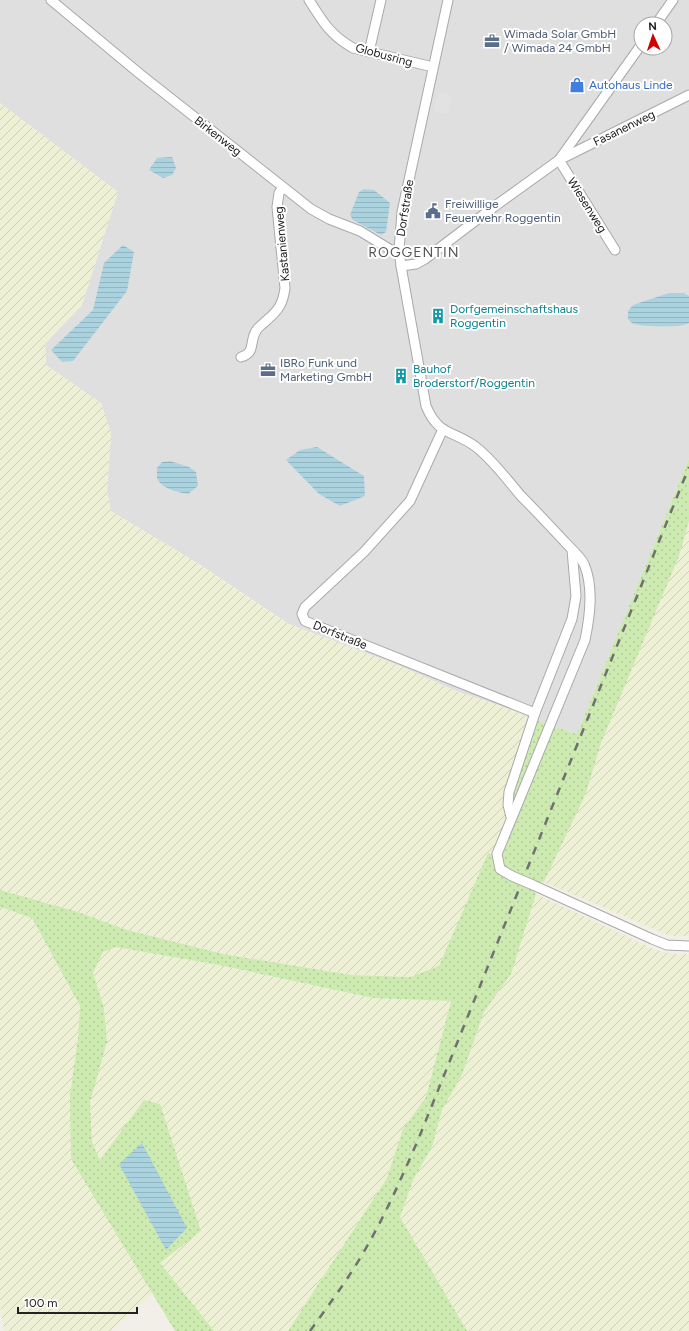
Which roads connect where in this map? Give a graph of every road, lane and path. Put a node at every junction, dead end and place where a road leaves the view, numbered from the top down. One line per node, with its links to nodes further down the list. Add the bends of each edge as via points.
1 (51, 0): 12 (street, Birkenweg)
2 (309, 0): 7 (street, Globusring, via 331,32 341,41 353,48)
3 (381, 0): 7 (street)
4 (448, 0): 9 (street, Dorfstraße)
5 (673, 0): 6 (street)
6 (662, 16)
7 (369, 52): 9 (street, Globusring)
8 (633, 56): 11 (street)
9 (433, 67): 13 (street, Dorfstraße, via 402,212)
10 (689, 95): 11 (street, Fasanenweg)
11 (559, 160): 14 (street, Wiesenweg); 15 (street, via 425,259 416,264)
12 (283, 188): 13 (street, Birkenweg, via 329,219 360,232 391,250); 16 (street, Kastanienweg, via 279,193 278,207 285,288 283,300 277,310 254,333 251,351 248,355)
13 (399, 250): 15 (street, Dorfstraße)
14 (615, 250)
15 (401, 266): 17 (street, Dorfstraße, via 426,406 430,416)
16 (241, 356)
17 (443, 429): 18 (street, Dorfstraße, via 474,446 486,456); 19 (street, Dorfstraße, via 410,501 364,552 305,607 302,618)
18 (572, 550): 19 (street, Dorfstraße, via 576,596 572,618); 20 (street, Dorfstraße, via 584,564 588,580 590,614 585,640)
19 (536, 713): 20 (street, Dorfstraße, via 509,792 508,805)
20 (511, 817): 21 (street, Dorfstraße, bridge, via 497,854 500,869 652,939 667,945)
21 (689, 946)

